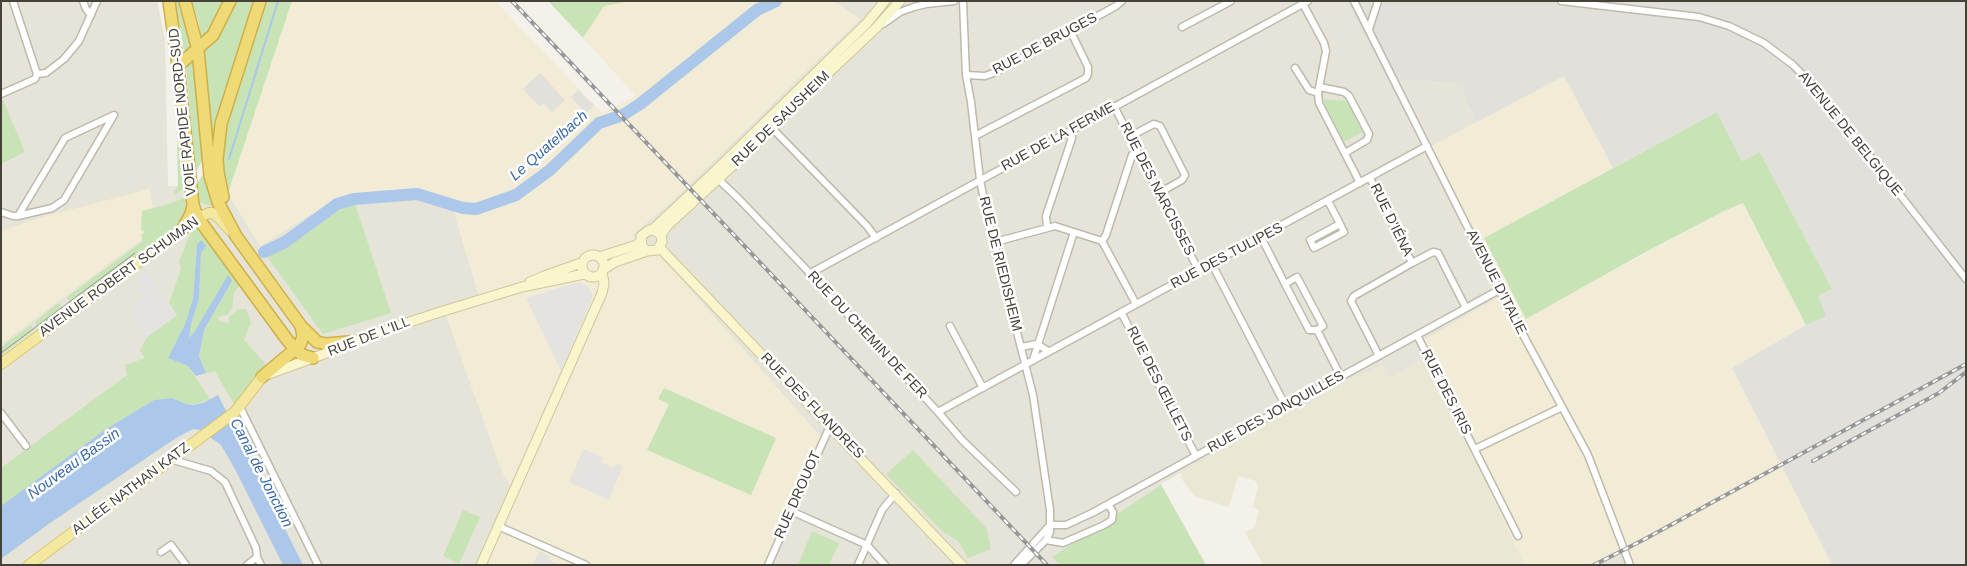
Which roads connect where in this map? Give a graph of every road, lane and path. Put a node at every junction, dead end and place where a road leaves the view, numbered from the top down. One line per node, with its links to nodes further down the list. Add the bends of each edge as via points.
1 (13, 1): 27 (street)
2 (83, 1): 19 (street)
3 (97, 1): 19 (street)
4 (169, 1): 25 (highway, VOIE RAPIDE NORD-SUD)
5 (185, 1): 24 (highway, VOIE RAPIDE NORD-SUD)
6 (230, 1): 24 (highway, via 213,35)
7 (260, 1): 51 (highway, via 221,124 218,172)
8 (885, 1): 33 (main road, RUE DE SAUSHEIM)
9 (900, 1): 21 (main road, RUE DE SAUSHEIM)
10 (954, 1): 17 (street)
11 (963, 1): 28 (street, RUE DE RIEDISHEIM)
12 (1122, 1): 23 (street, RUE DE BRUGES)
13 (1231, 1): 20 (street)
14 (1354, 1): 22 (street, AVENUE D'ITALIE)
15 (1378, 1): 22 (street)
16 (1561, 1): 75 (street, AVENUE DE BELGIQUE, via 1698,17 1730,26 1764,43 1818,90)
17 (925, 2): 21 (street, via 900,12)
18 (1306, 3): 29 (street, via 1326,51); 31 (street, RUE DE LA FERME)
19 (91, 15): 27 (street, via 72,51 46,73)
20 (1182, 27)
21 (876, 28): 33 (main road, RUE DE SAUSHEIM)
22 (1369, 29): 38 (street, AVENUE D'ITALIE)
23 (1070, 30): 28 (street, RUE DE BRUGES, via 996,72 985,76); 36 (street, via 1088,67 1086,78)
24 (198, 50): 25 (highway); 51 (highway, VOIE RAPIDE NORD-SUD, via 211,183)
25 (178, 66): 47 (highway, VOIE RAPIDE NORD-SUD)
26 (1295, 68): 29 (street, via 1309,90)
27 (37, 74): 30 (street, via 35,79)
28 (966, 75): 36 (street, RUE DE RIEDISHEIM)
29 (1319, 90): 40 (street, via 1319,103); 40 (street, via 1344,92 1349,96 1369,134 1367,140)
30 (1, 94)
31 (1114, 106): 35 (street, RUE DE LA FERME); 37 (street, RUE DES NARCISSES)
32 (99, 122): 34 (street); 34 (street, via 114,115); 49 (street, via 64,138)
33 (769, 125): 41 (main road, RUE DE SAUSHEIM); 60 (street)
34 (106, 128): 49 (street, via 64,200 52,208)
35 (1070, 131): 43 (street, RUE DE LA FERME); 53 (street, via 1072,138 1046,216)
36 (975, 136): 43 (street, RUE DE RIEDISHEIM)
37 (1130, 137): 39 (street, RUE DES NARCISSES); 45 (street, via 1154,124 1160,126 1185,175)
38 (1428, 146): 42 (street, RUE DES TULIPES); 78 (street, AVENUE D'ITALIE)
39 (1136, 151): 45 (street, RUE DES NARCISSES); 62 (street)
40 (1345, 153): 44 (street)
41 (715, 177): 55 (main road, RUE DE SAUSHEIM, via 682,200); 57 (main road, RUE DE SAUSHEIM); 73 (street, RUE DU CHEMIN DE FER)
42 (1370, 178): 44 (street, RUE DES TULIPES); 68 (street, RUE D'IÉNA)
43 (980, 180): 60 (street, RUE DE LA FERME); 63 (street, RUE DE RIEDISHEIM)
44 (1360, 184): 46 (street, RUE DES TULIPES)
45 (1158, 193): 71 (street, RUE DES NARCISSES)
46 (1328, 202): 52 (street); 59 (street, RUE DES TULIPES)
47 (193, 205): 50 (highway, VOIE RAPIDE NORD-SUD); 54 (highway)
48 (1, 212): 49 (street)
49 (18, 216)
50 (198, 218): 54 (main road, AVENUE ROBERT SCHUMAN); 58 (main road, AVENUE ROBERT SCHUMAN, via 213,213); 90 (highway, VOIE RAPIDE NORD-SUD)
51 (230, 223): 58 (highway, VOIE RAPIDE NORD-SUD)
52 (1340, 224): 52 (street, via 1310,240 1314,248 1344,232)
53 (1047, 227): 56 (street); 63 (street)
54 (182, 230): 95 (main road, AVENUE ROBERT SCHUMAN)
55 (652, 230): 57 (main road); 61 (main road, via 646,232)
56 (1074, 232): 62 (street); 88 (street)
57 (661, 235): 64 (main road)
58 (236, 236): 83 (highway, VOIE RAPIDE NORD-SUD)
59 (1261, 237): 69 (street, RUE DES TULIPES); 76 (street)
60 (876, 238): 73 (street, RUE DE LA FERME)
61 (641, 240): 65 (main road); 66 (main road, via 637,245)
62 (1102, 241): 80 (street)
63 (995, 242): 89 (street, RUE DE RIEDISHEIM)
64 (660, 248): 65 (main road); 105 (main road, RUE DES FLANDRES)
65 (647, 251): 70 (main road, via 615,262)
66 (599, 257): 67 (main road, via 588,256); 70 (main road)
67 (581, 263): 72 (main road); 77 (main road, RUE DE L'ILL)
68 (1412, 263): 81 (street, via 1433,252 1438,253); 92 (street, via 1354,296 1351,301)
69 (1212, 264): 71 (street, RUE DES TULIPES); 100 (street)
70 (603, 271): 74 (main road); 79 (main road, via 604,289)
71 (1199, 271): 80 (street, RUE DES TULIPES)
72 (584, 274): 74 (main road); 77 (main road, RUE DE L'ILL)
73 (808, 274): 103 (street, RUE DU CHEMIN DE FER)
74 (593, 278): 79 (main road)
75 (1966, 280)
76 (1285, 284): 85 (street, via 1310,330); 85 (street, via 1297,277 1323,326)
77 (522, 287): 87 (main road, RUE DE L'ILL)
78 (1499, 290): 81 (street, RUE DES JONQUILLES); 101 (street, AVENUE D'ITALIE)
79 (598, 300): 115 (main road)
80 (1136, 304): 82 (street, RUE DES TULIPES)
81 (1466, 308): 86 (street, RUE DES JONQUILLES)
82 (1122, 312): 91 (street, RUE DES TULIPES); 108 (street, RUE DES ŒILLETS)
83 (301, 326): 87 (highway, VOIE RAPIDE NORD-SUD, via 317,342); 90 (highway, via 302,340)
84 (950, 326): 99 (street)
85 (1317, 330): 98 (street)
86 (1417, 336): 92 (street, RUE DES JONQUILLES); 107 (street, RUE DES IRIS)
87 (349, 342): 93 (main road, RUE DE L'ILL)
88 (1037, 344): 89 (street); 91 (street); 94 (street)
89 (1021, 346): 96 (street, RUE DE RIEDISHEIM)
90 (296, 350): 93 (highway, VOIE RAPIDE NORD-SUD); 97 (highway)
91 (1048, 351): 94 (street, RUE DES TULIPES)
92 (1379, 356): 98 (street, RUE DES JONQUILLES)
93 (313, 358): 97 (main road, RUE DE L'ILL)
94 (1033, 360): 96 (street, RUE DES TULIPES)
95 (1, 364)
96 (1026, 364): 99 (street, RUE DES TULIPES); 114 (street, RUE DE RIEDISHEIM)
97 (262, 377): 102 (main road)
98 (1341, 377): 108 (street, RUE DES JONQUILLES)
99 (983, 388): 103 (street, RUE DES TULIPES)
100 (1282, 401)
101 (1562, 407): 107 (street, RUE DES IRIS); 133 (street, AVENUE D'ITALIE, via 1588,455)
102 (236, 410): 109 (main road, ALLÉE NATHAN KATZ); 125 (street)
103 (938, 412): 110 (street, RUE DU CHEMIN DE FER)
104 (1, 413): 106 (street)
105 (830, 426): 111 (main road, RUE DES FLANDRES); 113 (street, RUE DROUOT)
106 (26, 446)
107 (1475, 449): 116 (street, RUE DES IRIS)
108 (1196, 456): 112 (street, RUE DES JONQUILLES)
109 (170, 459): 120 (street, via 211,471 225,482 256,548); 121 (main road, ALLÉE NATHAN KATZ)
110 (1016, 492)
111 (896, 493): 118 (street, via 884,506); 131 (main road, RUE DES FLANDRES)
112 (1108, 504): 114 (street, RUE DES JONQUILLES, via 1071,524); 117 (street, via 1113,512 1112,520 1104,525 1064,543)
113 (791, 511): 118 (street); 128 (street, RUE DROUOT)
114 (1050, 525): 117 (street, RUE DE RIEDISHEIM); 132 (street)
115 (498, 526): 126 (main road); 127 (street)
116 (1518, 536)
117 (1046, 540): 132 (street, via 1024,562)
118 (867, 545): 129 (street); 130 (street)
119 (161, 552): 122 (street, via 171,545)
120 (257, 557): 123 (street); 124 (street)
121 (29, 565)
122 (186, 565)
123 (247, 565)
124 (261, 565)
125 (318, 565)
126 (481, 565)
127 (586, 565)
128 (768, 565)
129 (858, 565)
130 (885, 565)
131 (962, 565)
132 (1016, 565)
133 (1630, 565)

